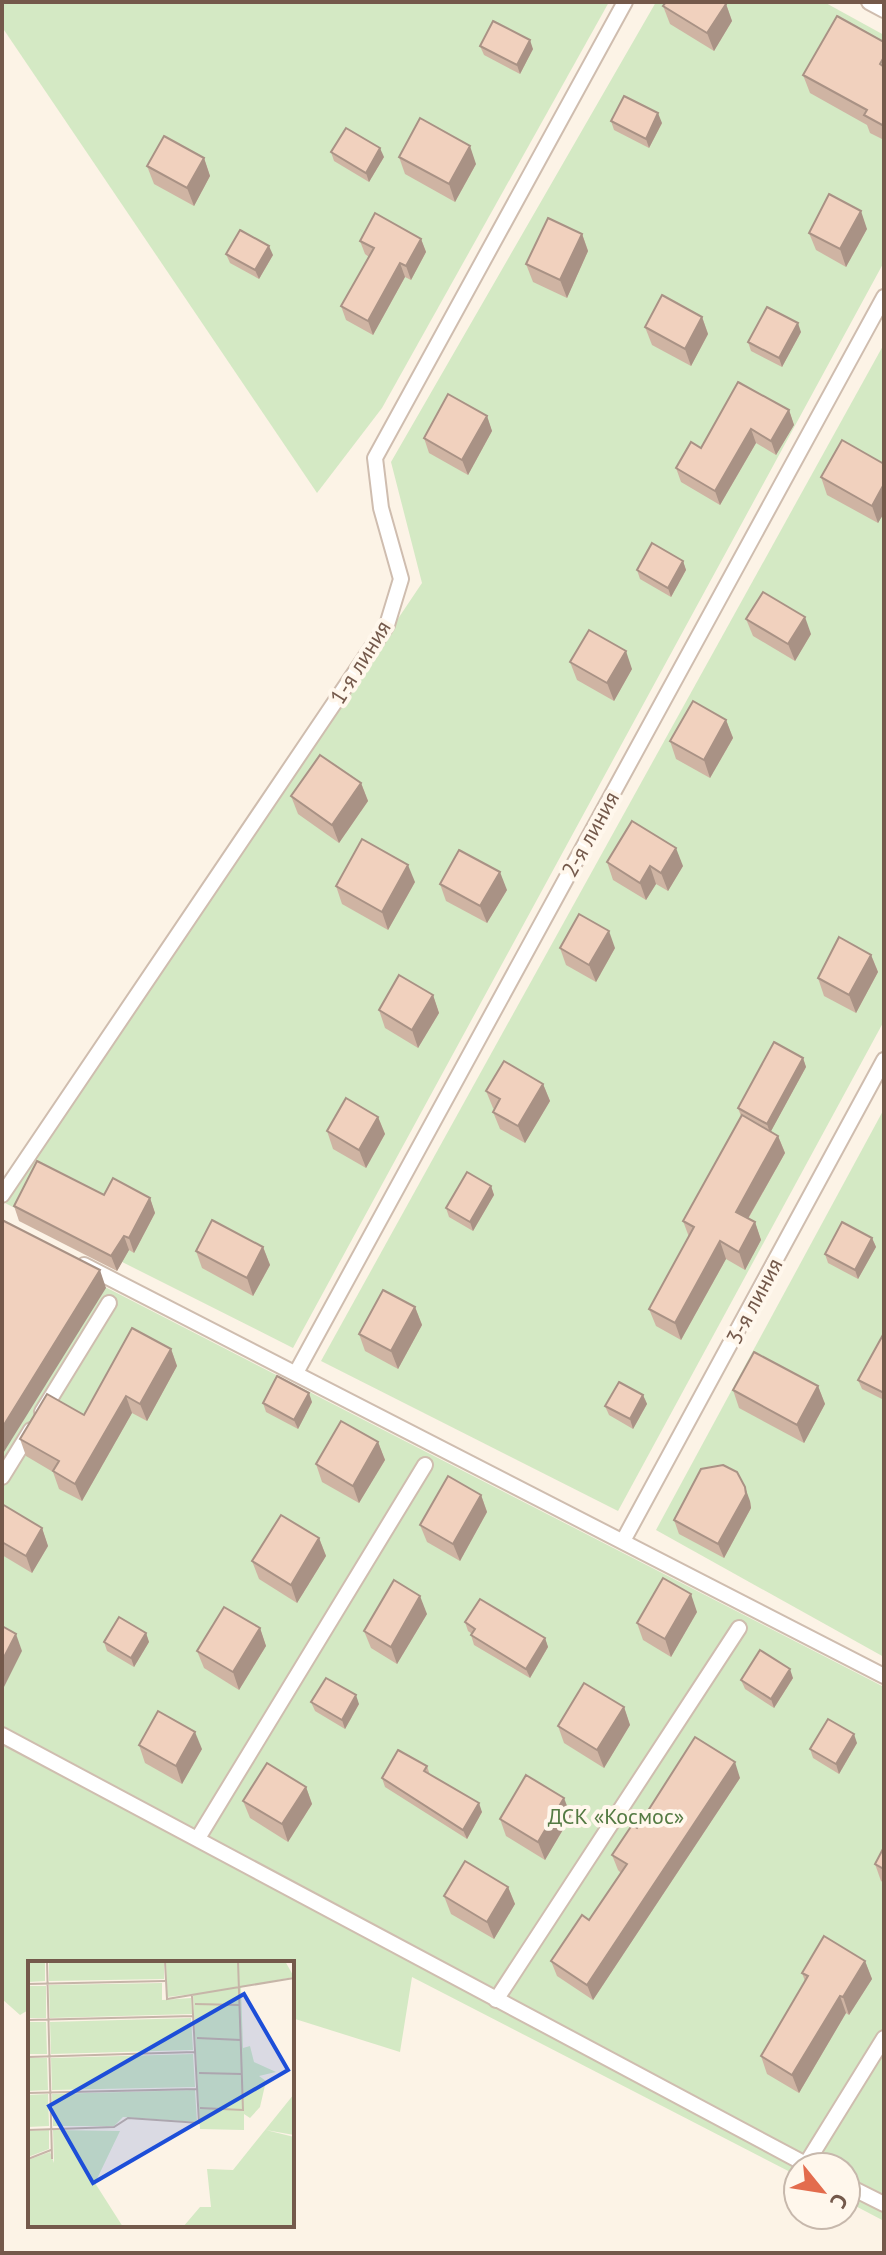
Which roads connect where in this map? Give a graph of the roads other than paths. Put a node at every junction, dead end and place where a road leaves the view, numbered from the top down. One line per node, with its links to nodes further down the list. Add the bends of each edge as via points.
1 (625, 2): 6 (lane, 1-я линия, via 375,458 381,508 401,579 387,625)
2 (869, 2): 3 (lane)
3 (884, 10)
4 (884, 297): 9 (lane, 2-я линия)
5 (884, 1060): 12 (lane, 3-я линия)
6 (2, 1195)
7 (73, 1259): 9 (lane)
8 (109, 1303): 11 (lane)
9 (297, 1371): 12 (lane)
10 (425, 1465): 16 (lane)
11 (2, 1477)
12 (623, 1541): 14 (lane)
13 (739, 1628): 17 (lane)
14 (884, 1676)
15 (2, 1735): 16 (lane)
16 (198, 1838): 17 (lane)
17 (496, 2000): 20 (lane)
18 (884, 2038): 19 (lane)
19 (818, 2151)
20 (782, 2152)
21 (862, 2193): 22 (lane)
22 (884, 2204)

